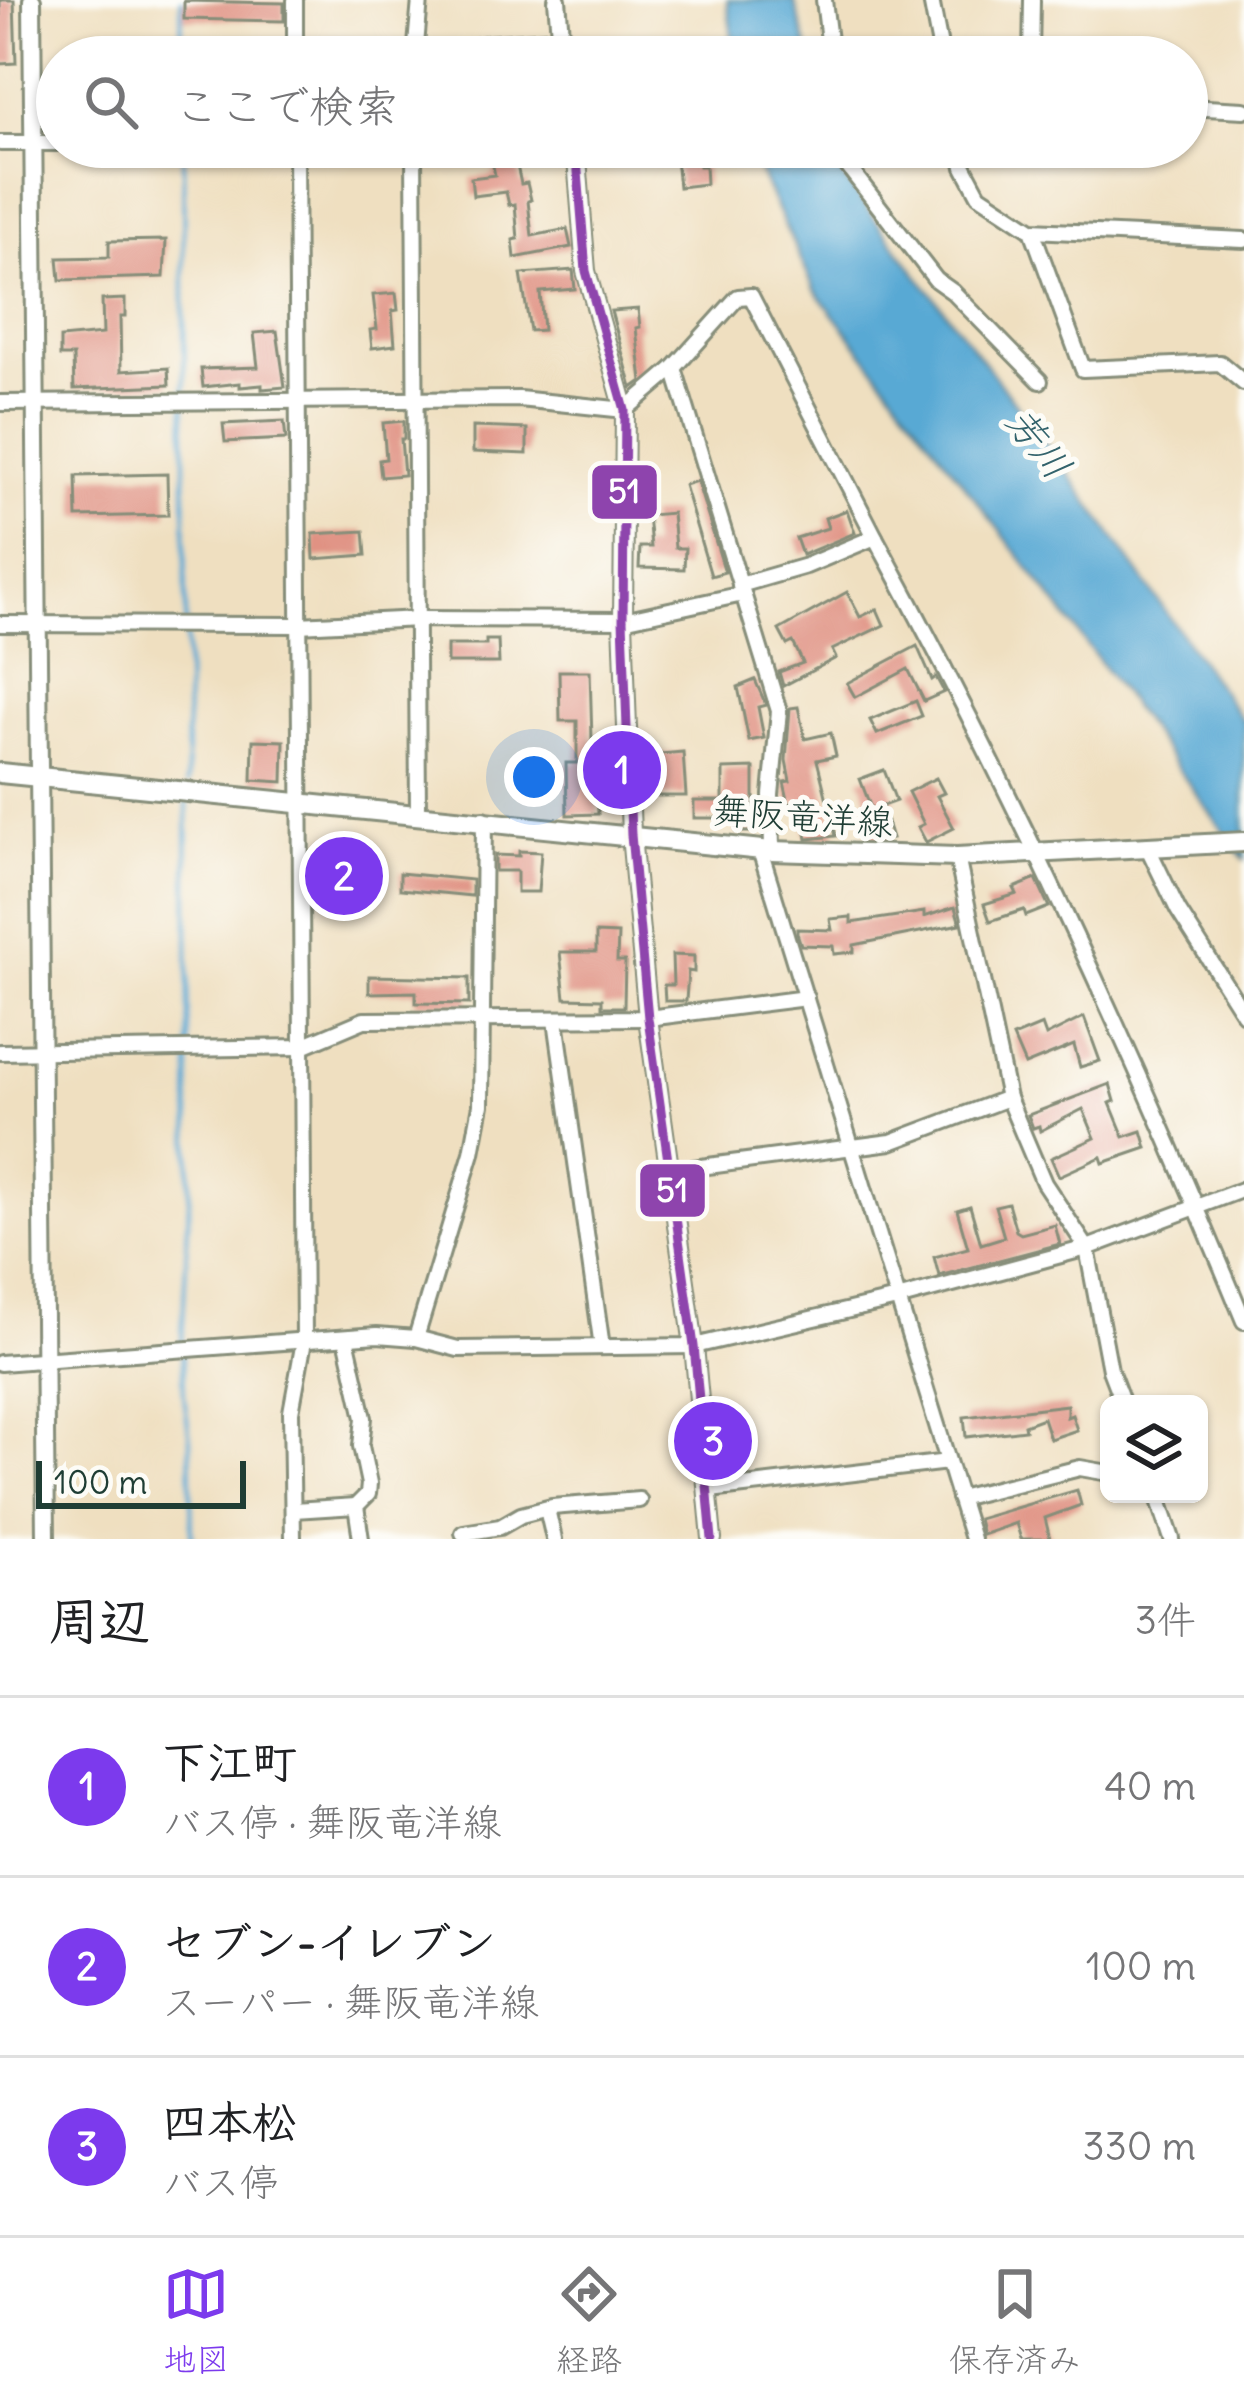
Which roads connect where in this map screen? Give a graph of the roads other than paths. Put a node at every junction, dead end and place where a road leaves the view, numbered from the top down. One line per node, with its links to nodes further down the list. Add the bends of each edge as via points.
1 (32, 0): 17 (street)
2 (295, 0): 8 (street)
3 (420, 0): 9 (street)
4 (557, 0): 10 (street)
5 (824, 0): 11 (street)
6 (931, 0): 12 (street)
7 (1032, 0): 13 (street)
8 (295, 36)
9 (417, 36)
10 (559, 36)
11 (828, 36)
12 (938, 36)
13 (1031, 36)
14 (1208, 108): 15 (street)
15 (1244, 110)
16 (0, 143): 17 (street)
17 (34, 143): 31 (street)
18 (296, 168): 29 (street)
19 (414, 168): 28 (street)
20 (578, 168): 32 (street, via 586,272)
21 (849, 168): 26 (street, via 936,280)
22 (965, 168): 23 (street, via 979,195)
23 (1032, 230): 24 (street); 27 (street, via 1083,369 1220,362)
24 (1244, 240)
25 (674, 368): 32 (street); 33 (street, via 738,297 751,296); 34 (street)
26 (1040, 381)
27 (1244, 382)
28 (418, 399): 29 (street); 32 (street); 35 (street)
29 (297, 400): 31 (street); 39 (street)
30 (0, 403): 31 (street)
31 (34, 403): 37 (street)
32 (625, 410): 36 (street)
33 (875, 537): 34 (street); 49 (street)
34 (741, 589): 36 (street); 48 (street, via 779,711)
35 (419, 619): 36 (street); 39 (street); 43 (street)
36 (622, 620): 45 (street)
37 (39, 623): 38 (street); 39 (street); 41 (street)
38 (0, 624)
39 (298, 625): 42 (street)
40 (0, 773): 41 (main road, 舞阪竜洋線)
41 (39, 776): 42 (main road, 舞阪竜洋線); 58 (street)
42 (300, 803): 43 (main road, 舞阪竜洋線); 56 (street)
43 (418, 814): 44 (main road, 舞阪竜洋線)
44 (484, 820): 45 (main road, 舞阪竜洋線); 55 (street)
45 (631, 835): 48 (main road, 舞阪竜洋線); 53 (street)
46 (1244, 842): 47 (main road, 舞阪竜洋線)
47 (1156, 846): 49 (main road, 舞阪竜洋線); 52 (street, via 1178,910)
48 (766, 850): 50 (main road, 舞阪竜洋線); 51 (street)
49 (1037, 854): 50 (main road, 舞阪竜洋線); 63 (street)
50 (958, 857): 59 (street)
51 (806, 998): 53 (street); 60 (street)
52 (1244, 1014)
53 (648, 1018): 54 (street); 61 (street)
54 (556, 1020): 55 (street); 71 (street)
55 (484, 1021): 56 (street, via 364,1020); 68 (street, via 472,1153)
56 (300, 1047): 58 (street); 69 (street)
57 (0, 1052): 58 (street)
58 (40, 1052): 72 (street)
59 (1008, 1098): 60 (street, via 891,1142); 64 (street, via 1044,1183)
60 (848, 1145): 61 (street); 65 (street)
61 (670, 1171): 70 (street)
62 (1244, 1189): 63 (street)
63 (1197, 1208): 64 (street); 66 (street)
64 (1087, 1248): 65 (street); 74 (street)
65 (897, 1299): 70 (street); 75 (street)
66 (1244, 1321)
67 (346, 1338): 68 (street); 69 (street); 81 (street, via 369,1484)
68 (416, 1338): 71 (street, via 458,1348)
69 (304, 1341): 72 (street); 82 (street, via 291,1412)
70 (694, 1346): 71 (street); 77 (street)
71 (602, 1347)
72 (45, 1360): 73 (street); 86 (street)
73 (0, 1363)
74 (1120, 1395)
75 (948, 1462): 77 (street); 78 (street)
76 (1100, 1471): 78 (street, via 1080,1468)
77 (710, 1490): 90 (street)
78 (959, 1498): 91 (street)
79 (639, 1500): 83 (street)
80 (1160, 1503): 92 (street)
81 (356, 1506): 82 (street); 88 (street)
82 (294, 1510): 87 (street)
83 (547, 1510): 85 (street, via 521,1516); 89 (street)
84 (463, 1533): 85 (street)
85 (501, 1533)
86 (46, 1539)
87 (293, 1539)
88 (361, 1539)
89 (554, 1539)
90 (712, 1539)
91 (972, 1539)
92 (1172, 1539)

